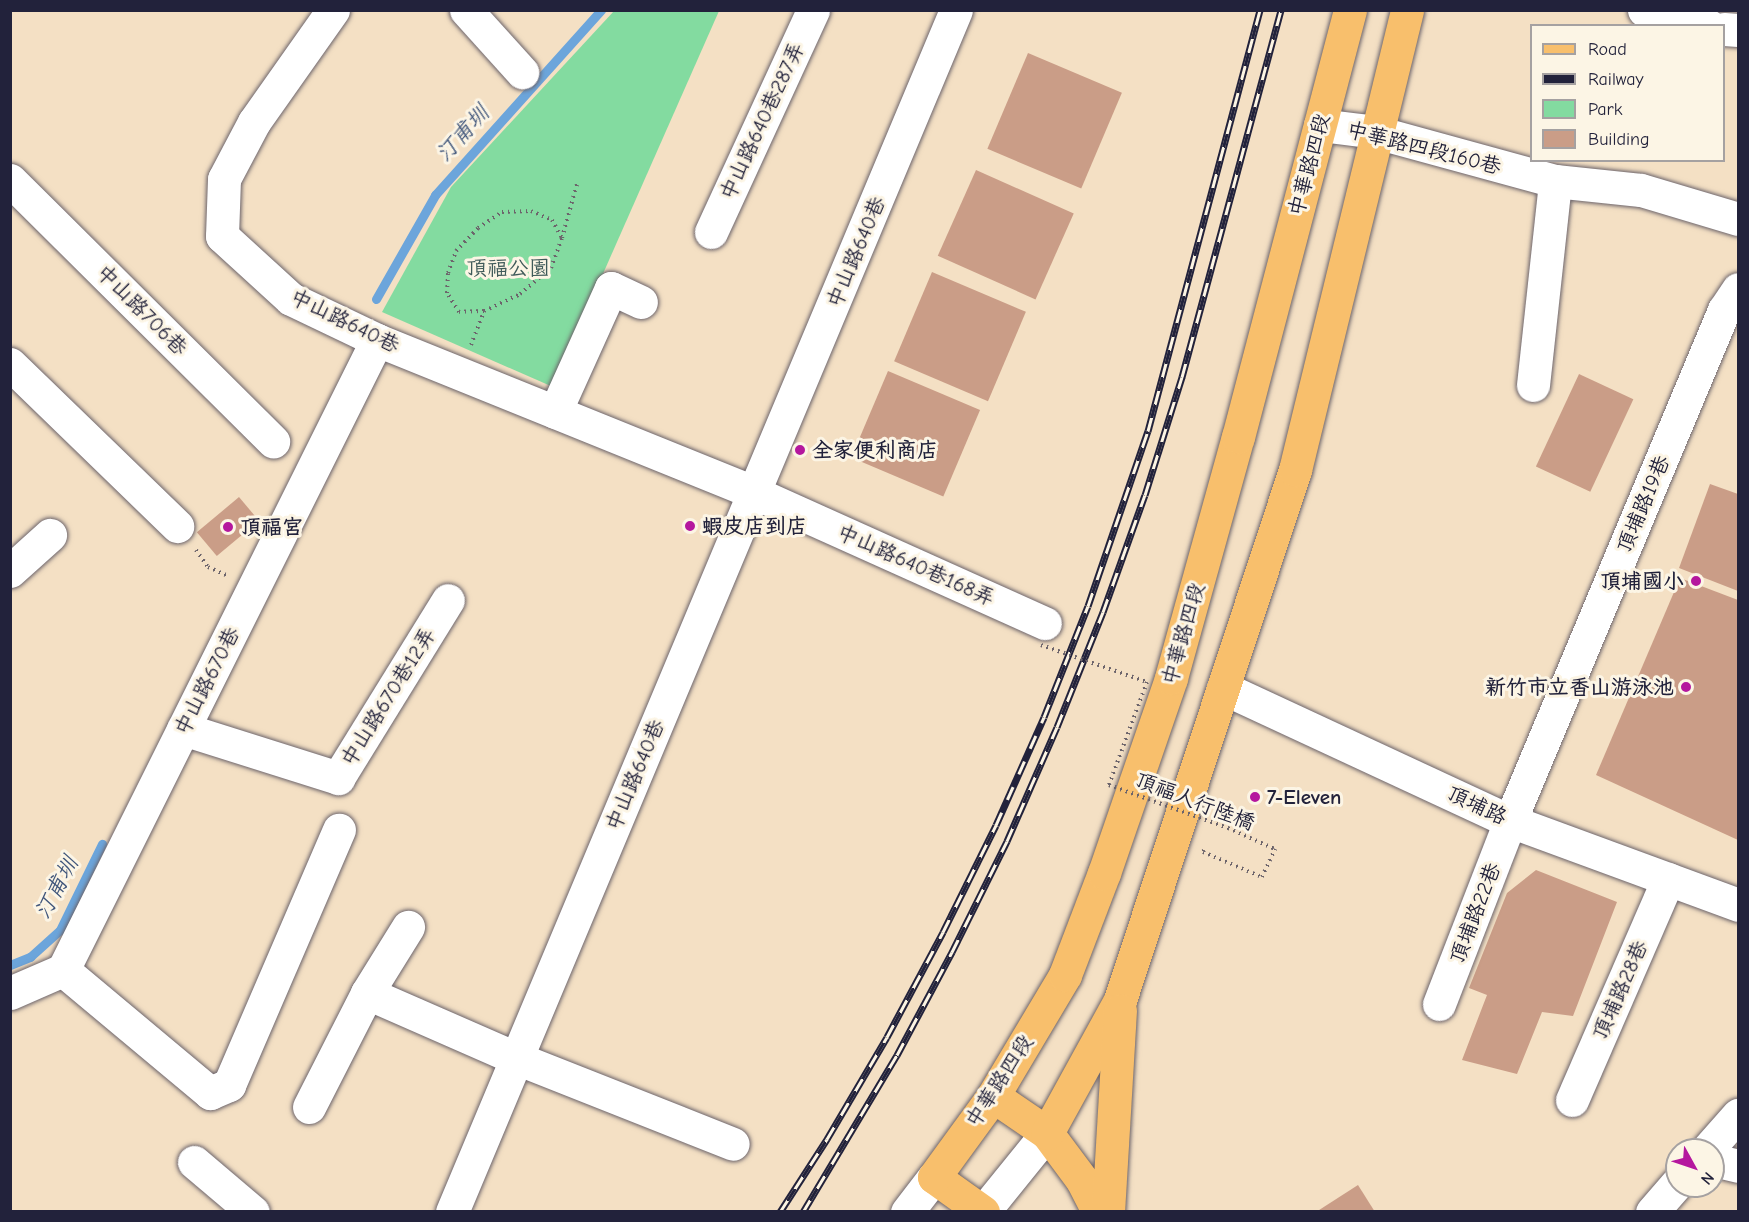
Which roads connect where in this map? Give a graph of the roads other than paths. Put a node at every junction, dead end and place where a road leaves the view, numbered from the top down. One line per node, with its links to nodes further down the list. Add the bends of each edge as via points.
1 (466, 10): 9 (street)
2 (813, 10): 15 (street, 中山路640巷287弄)
3 (957, 10): 23 (street, 中山路640巷)
4 (1350, 10): 10 (main road, 中華路四段)
5 (1407, 10): 11 (main road)
6 (1644, 10): 8 (street)
7 (332, 11): 18 (street, 中山路640巷, via 254,122 224,179 222,236 291,299)
8 (1701, 24)
9 (522, 72)
10 (1320, 125): 11 (street, 中華路四段160巷); 42 (main road, 中華路四段, via 1171,678 1065,975)
11 (1376, 132): 13 (street, 中華路四段160巷); 29 (main road, via 1295,470)
12 (10, 180): 22 (street, 中山路706巷)
13 (1555, 181): 14 (street, 中華路四段160巷, via 1641,190); 20 (street)
14 (1738, 219)
15 (711, 232)
16 (1738, 289): 31 (street, 頂埔路19巷, via 1724,310)
17 (641, 302): 21 (street, via 611,288)
18 (377, 339): 21 (street, 中山路640巷); 30 (street, 中山路670巷)
19 (10, 364): 24 (street)
20 (1533, 385)
21 (555, 412): 23 (street, 中山路640巷)
22 (273, 441)
23 (753, 492): 28 (street, 中山路640巷168弄); 41 (street, 中山路640巷)
24 (177, 526)
25 (50, 535): 26 (street)
26 (10, 571)
27 (448, 600): 30 (street, 中山路670巷12弄, via 338,778)
28 (1043, 634)
29 (1223, 688): 31 (street, 頂埔路); 39 (main road)
30 (183, 729): 36 (street, 中山路670巷)
31 (1510, 821): 33 (street, 頂埔路); 40 (street, 頂埔路22巷)
32 (339, 830): 36 (street, via 229,1085 210,1093)
33 (1668, 879): 34 (street, 頂埔路); 43 (street, 頂埔路28巷)
34 (1738, 905)
35 (408, 927): 38 (street)
36 (63, 970): 37 (street)
37 (10, 993)
38 (367, 993): 41 (street); 44 (street)
39 (1120, 1000): 46 (main road); 57 (main road)
40 (1440, 1004)
41 (516, 1058): 48 (street); 53 (street, 中山路640巷)
42 (993, 1096): 46 (main road); 50 (main road, 中華路四段)
43 (1572, 1100)
44 (309, 1107)
45 (1738, 1115): 47 (street)
46 (1047, 1133): 55 (street); 56 (main road, via 1082,1180)
47 (1718, 1138)
48 (733, 1144)
49 (194, 1162): 52 (street)
50 (934, 1177): 54 (street, 中華路四段); 55 (main road)
51 (1665, 1197): 58 (street)
52 (253, 1212)
53 (452, 1212)
54 (907, 1212)
55 (983, 1212)
56 (1098, 1212)
57 (1108, 1212)
58 (1652, 1212)

